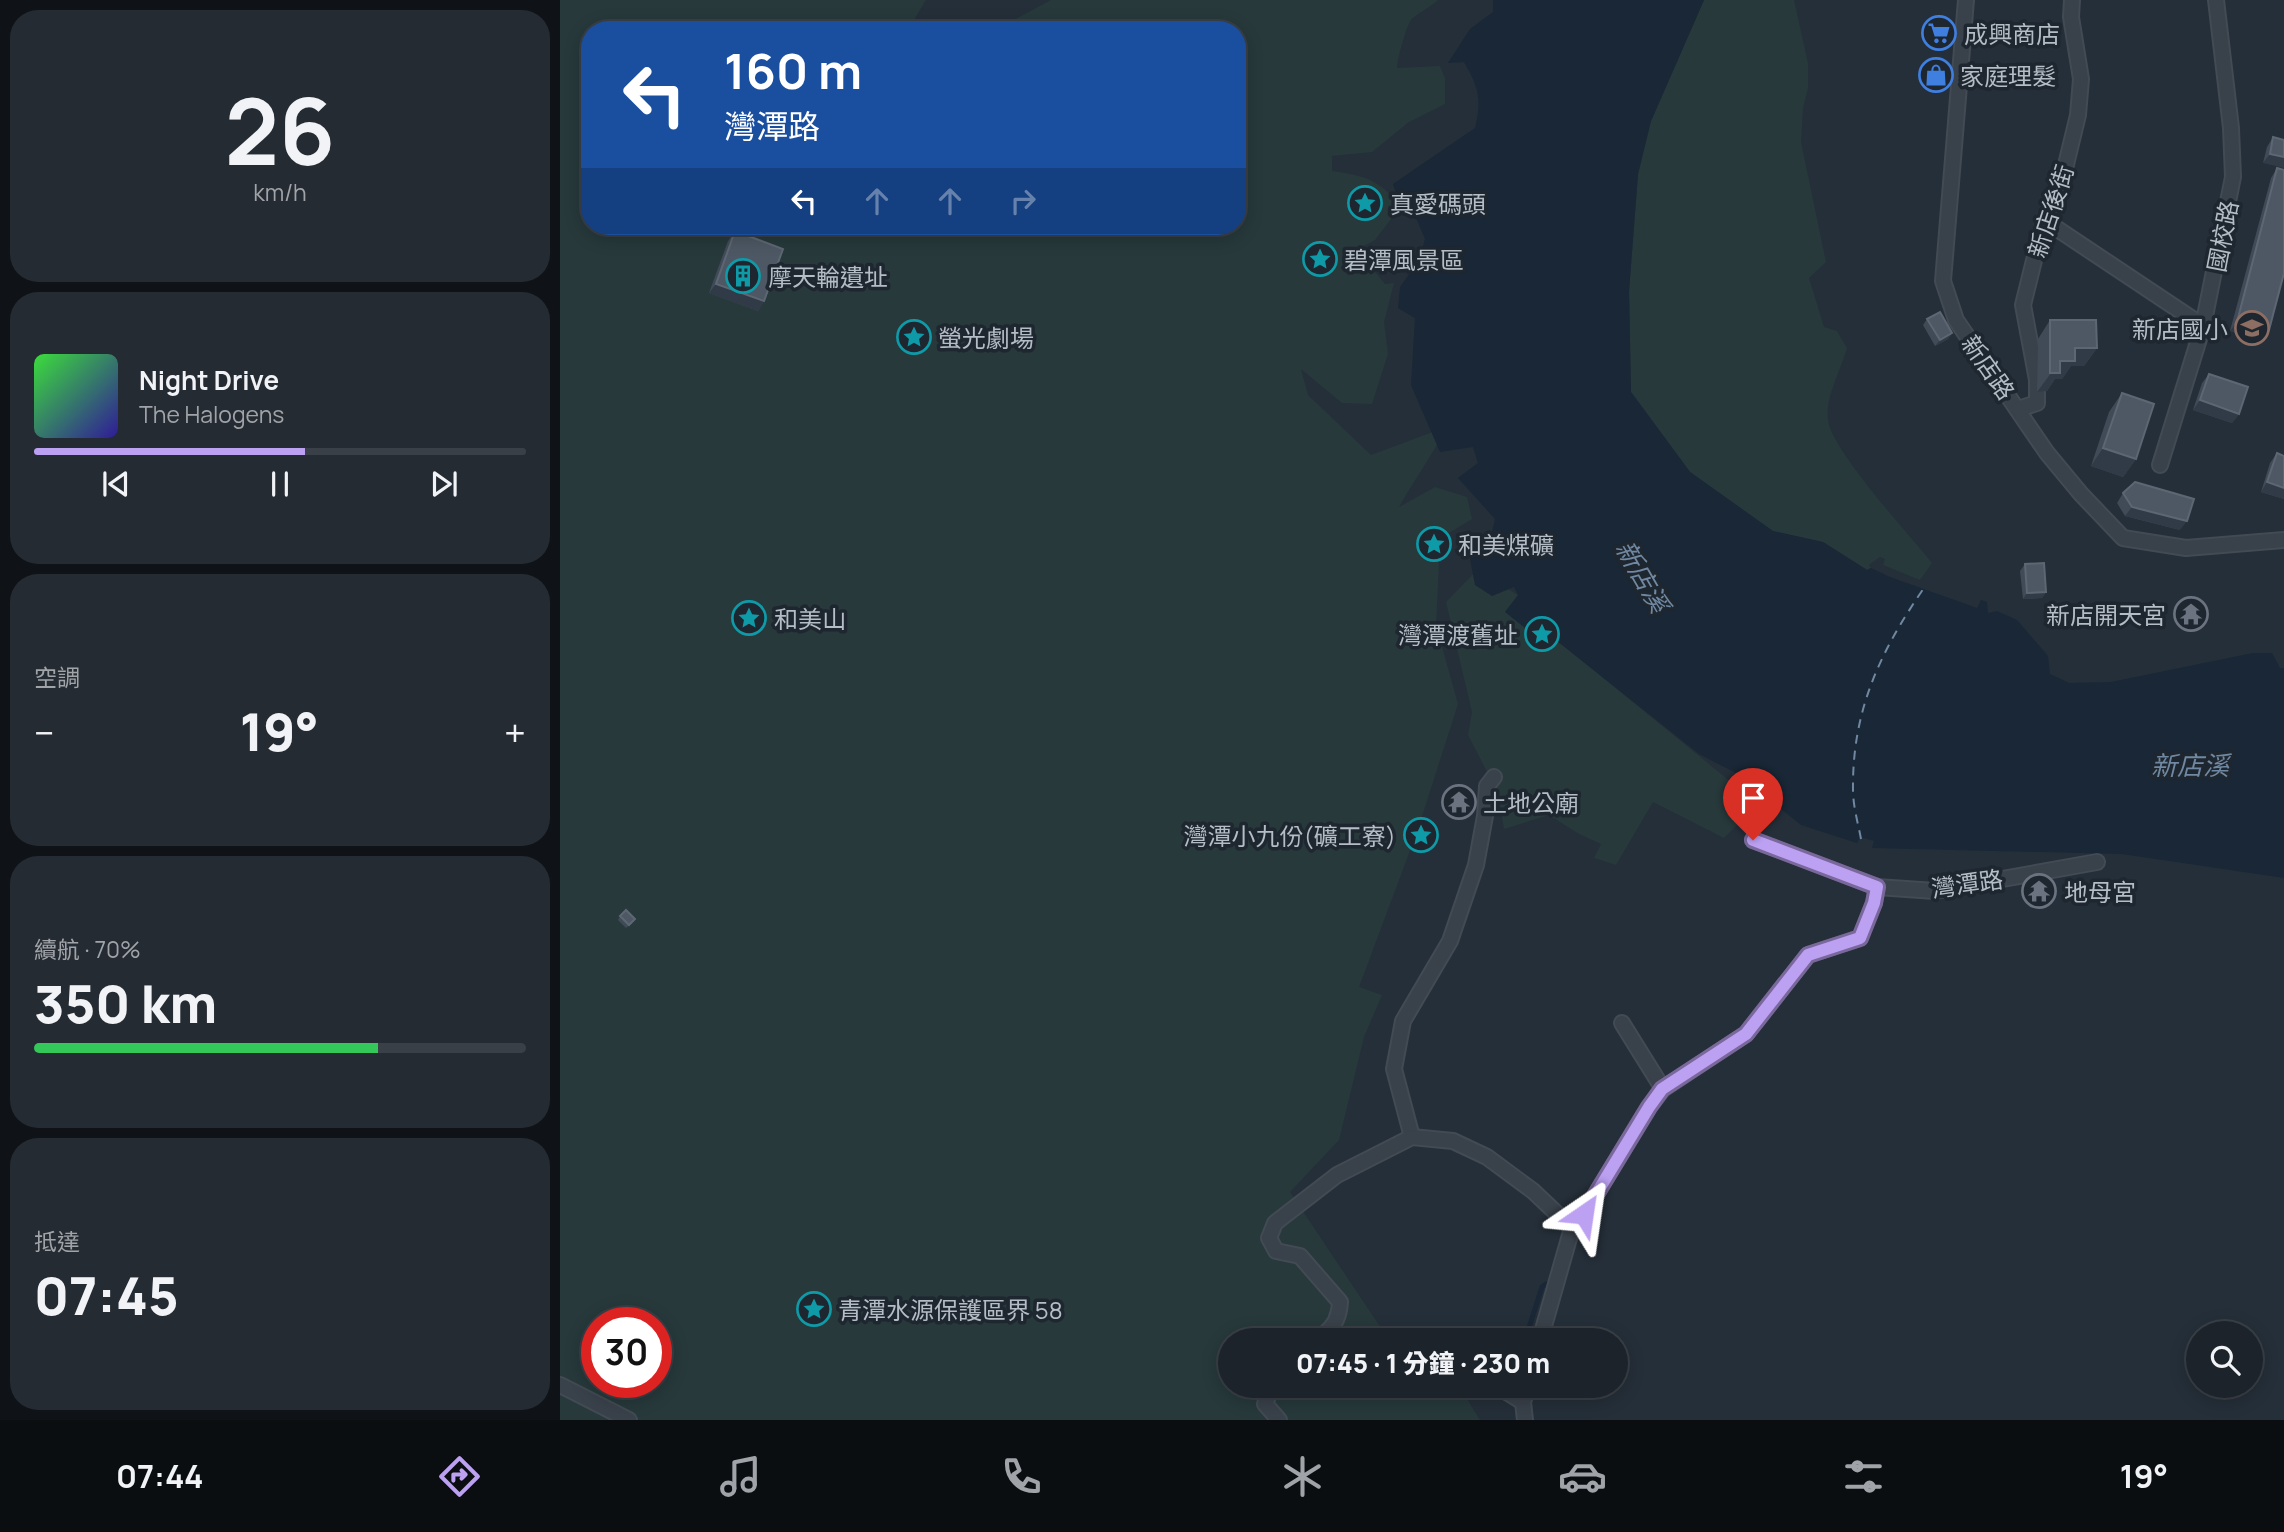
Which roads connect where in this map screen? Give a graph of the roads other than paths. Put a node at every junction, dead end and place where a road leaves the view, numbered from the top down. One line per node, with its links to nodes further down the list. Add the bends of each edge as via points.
1 (1966, 0): 6 (street, 新店路, via 1943,281 1956,320)
2 (2071, 0): 4 (street, 新店後街, via 2081,79 2078,115 2063,177)
3 (2216, 0): 5 (street, 國校路, via 2233,177)
4 (2044, 220): 5 (street); 6 (street, 新店後街, via 2023,305 2037,403)
5 (2203, 326): 7 (street, 國校路)
6 (2018, 409): 8 (street, 新店路, via 2047,453 2123,538 2186,548)
7 (2160, 465)
8 (2284, 540)
9 (1494, 777): 15 (street, via 1487,786 1476,864 1450,941 1403,1021 1394,1069)
10 (1753, 840): 12 (street, 灣潭路)
11 (2097, 862): 12 (street, 灣潭路, via 1935,891)
12 (1877, 887): 14 (street, via 1860,938 1808,955 1746,1034)
13 (1622, 1023): 14 (street)
14 (1662, 1089): 16 (street)
15 (1412, 1137): 16 (street, via 1453,1141 1486,1157 1533,1191); 17 (street, via 1337,1175 1276,1223 1269,1238 1276,1251 1300,1256 1340,1302)
16 (1572, 1228): 18 (street)
17 (1333, 1328)
18 (1543, 1328)
19 (560, 1385): 24 (street)
20 (1267, 1398): 25 (street, via 1265,1404)
21 (1516, 1398): 23 (street)
22 (1524, 1398): 23 (street)
23 (1523, 1402): 26 (street)
24 (629, 1420)
25 (1279, 1420)
26 (1525, 1420)

